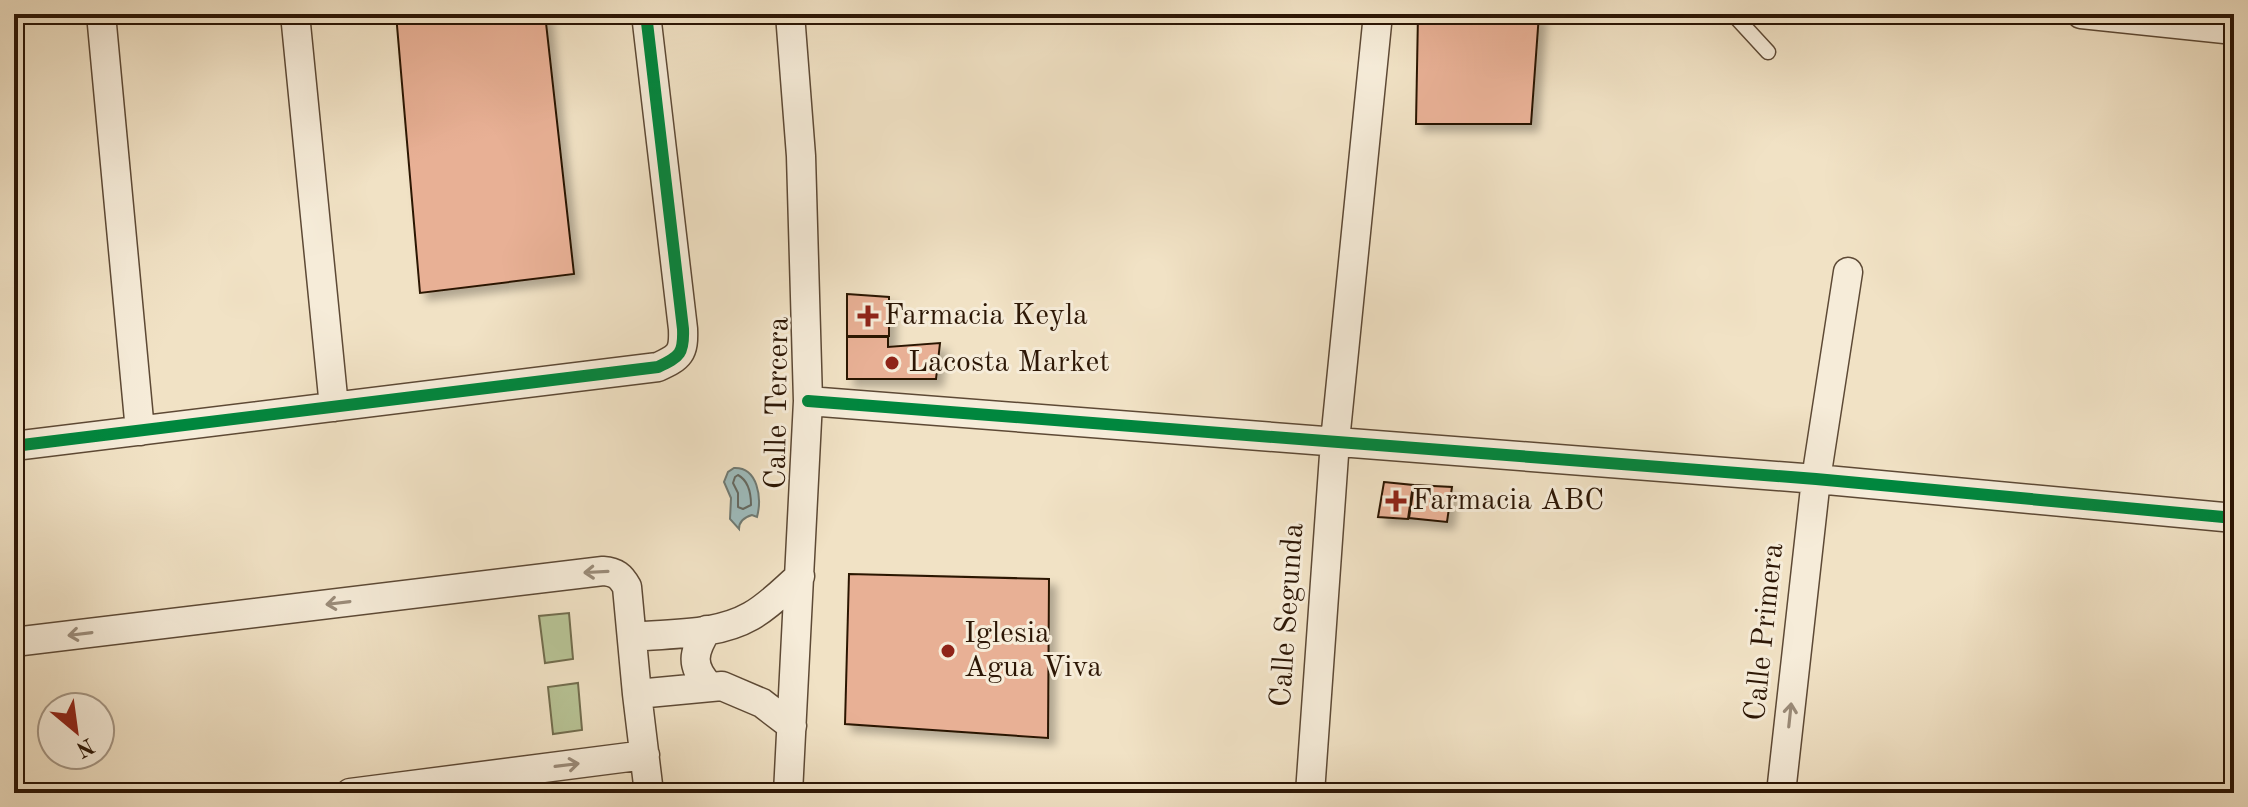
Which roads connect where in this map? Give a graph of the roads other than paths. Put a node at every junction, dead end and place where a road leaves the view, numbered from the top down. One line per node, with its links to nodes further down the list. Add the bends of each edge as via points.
1 (101, 14): 13 (street)
2 (295, 14): 12 (street)
3 (646, 14): 12 (street, via 683,329 683,347 675,359 658,367)
4 (790, 14): 11 (street, Calle Tercera, via 801,156)
5 (1378, 14): 14 (street, Calle Segunda)
6 (1733, 14): 9 (lane)
7 (2081, 14): 8 (street)
8 (2234, 30)
9 (1768, 52)
10 (1848, 272): 16 (street, Calle Primera)
11 (808, 401): 14 (street); 18 (street, Calle Tercera)
12 (334, 407): 13 (street)
13 (140, 431): 15 (street)
14 (1335, 441): 16 (street); 29 (street, Calle Segunda)
15 (14, 446)
16 (1816, 479): 17 (street); 30 (street, Calle Primera, one-way to 16)
17 (2234, 518)
18 (800, 576): 19 (street, via 749,617); 24 (street, Calle Tercera)
19 (707, 630): 20 (street); 22 (street, via 695,657 699,676)
20 (633, 637): 21 (street, one-way to 21, via 627,587 614,572 603,571); 23 (street)
21 (14, 642)
22 (709, 686): 23 (street); 24 (street, via 743,693)
23 (637, 694): 25 (street)
24 (792, 726): 28 (street, Calle Tercera)
25 (645, 755): 26 (street, one-way to 25); 27 (street)
26 (350, 793)
27 (649, 793)
28 (788, 793)
29 (1310, 793)
30 (1781, 793)

